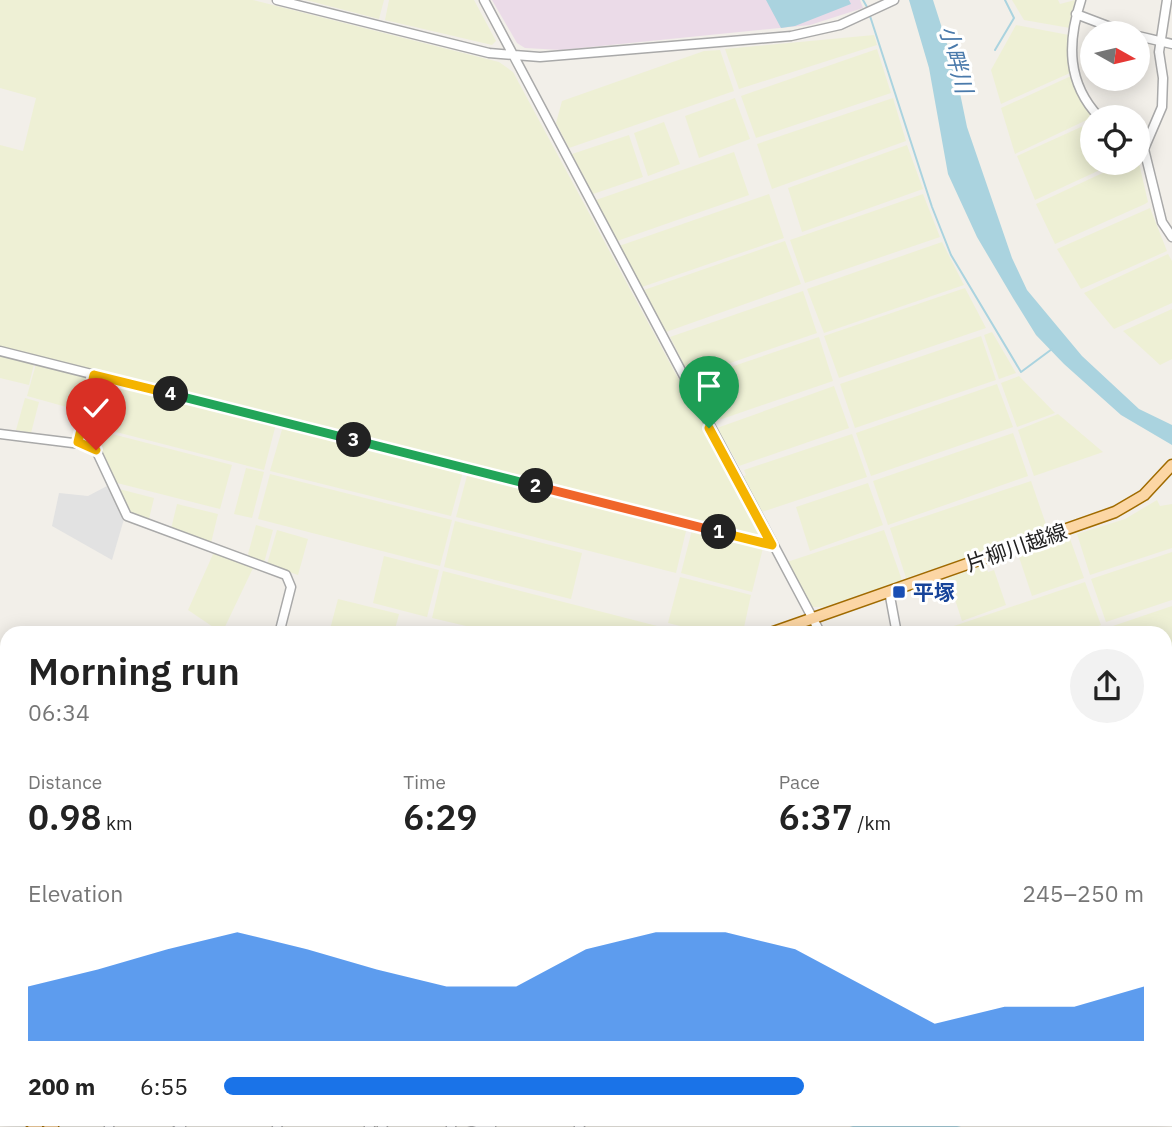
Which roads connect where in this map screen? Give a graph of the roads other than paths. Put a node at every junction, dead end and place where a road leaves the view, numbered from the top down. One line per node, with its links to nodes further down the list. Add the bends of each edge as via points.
1 (277, 0): 11 (street)
2 (484, 0): 11 (street)
3 (1081, 0): 6 (street)
4 (1167, 0): 9 (street)
5 (888, 3): 11 (street, via 840,25 791,36 579,55)
6 (1076, 13): 7 (street); 12 (street, via 1076,85)
7 (1096, 21)
8 (1150, 38): 9 (street)
9 (1160, 39): 10 (street); 13 (street, via 1161,107)
10 (1172, 44)
11 (512, 55): 21 (street)
12 (1090, 105)
13 (1150, 130)
14 (1149, 175): 15 (street, via 1165,229)
15 (1172, 237)
16 (0, 351): 17 (street)
17 (94, 375): 19 (street); 21 (street)
18 (0, 434): 19 (street)
19 (78, 442): 24 (street, via 96,450 127,516 286,575 291,587)
20 (1168, 469): 22 (main road, 片柳川越線, via 1144,495 1115,512)
21 (772, 545): 23 (street)
22 (889, 592): 23 (main road, 片柳川越線); 27 (street)
23 (812, 618): 25 (main road, 片柳川越線); 26 (street)
24 (281, 626)
25 (790, 626)
26 (816, 626)
27 (895, 626)

